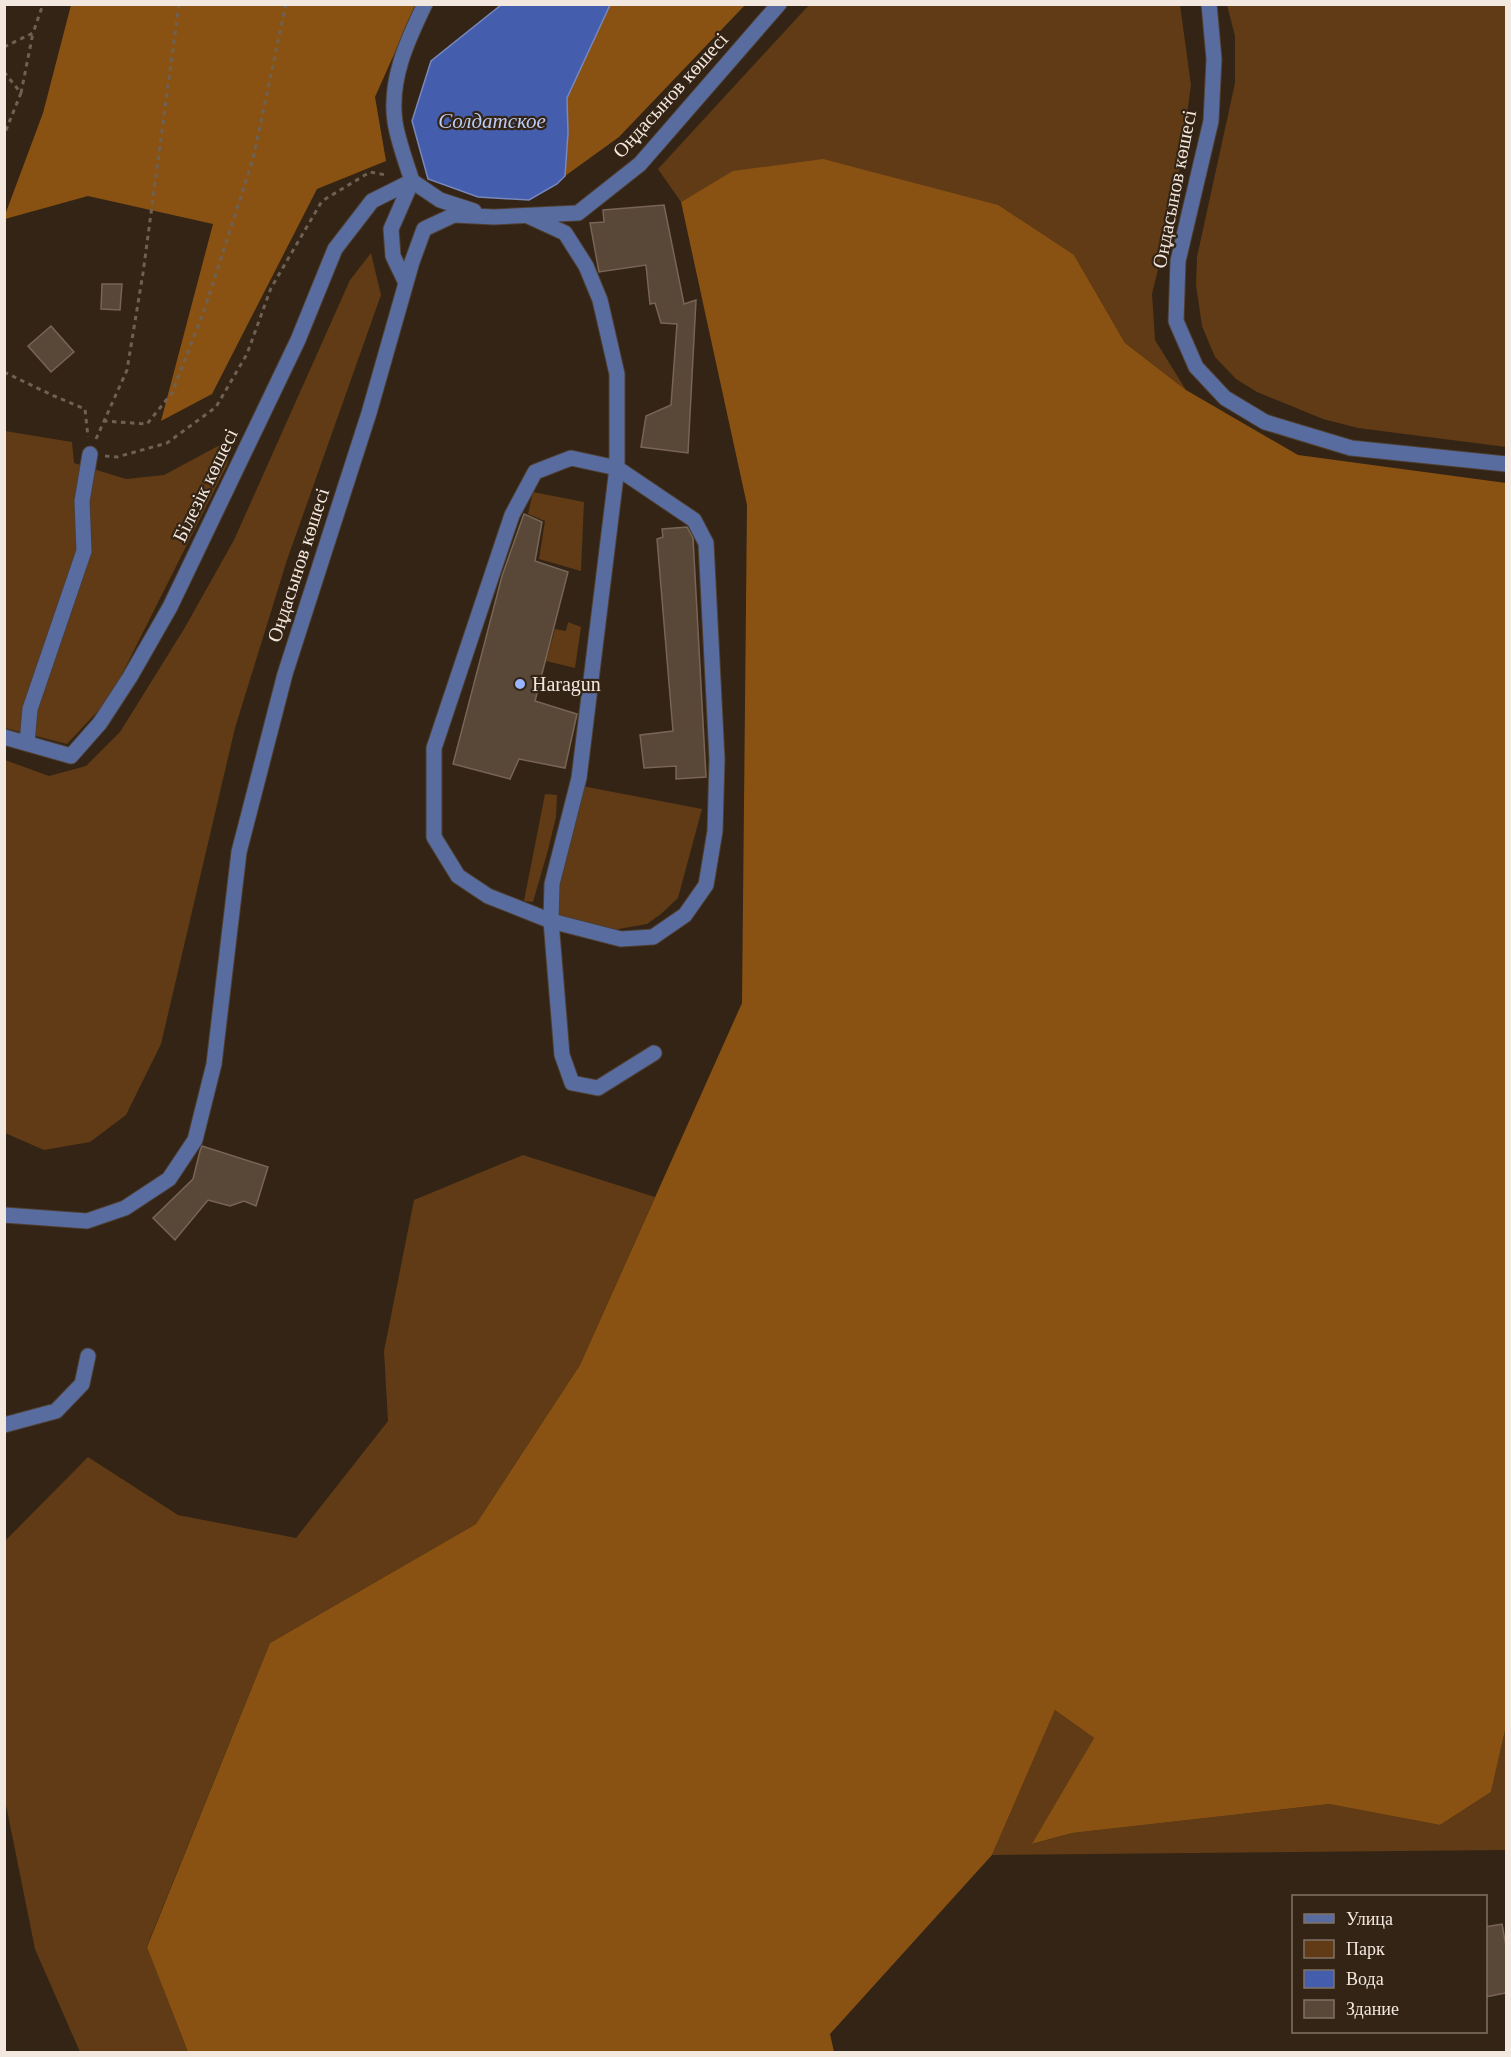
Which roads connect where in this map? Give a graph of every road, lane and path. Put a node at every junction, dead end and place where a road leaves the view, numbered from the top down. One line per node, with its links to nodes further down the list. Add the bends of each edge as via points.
1 (43, 4): 7 (path)
2 (179, 4): 17 (path, via 127,370)
3 (285, 4): 17 (path, via 253,159 205,308 172,393 147,424)
4 (425, 4): 12 (street, via 395,82 395,122)
5 (779, 4): 13 (street, Оңдасынов көшесі, via 640,164 579,213)
6 (1209, 4): 19 (street, Оңдасынов көшесі, via 1214,59 1210,121 1178,261 1176,321 1196,367 1225,398 1265,422 1351,448)
7 (33, 33): 8 (path); 10 (path)
8 (4, 47)
9 (4, 72): 10 (path)
10 (21, 93): 11 (path)
11 (4, 135)
12 (412, 181): 14 (street, via 440,200); 15 (street, via 391,229 393,256); 18 (path, via 370,172 322,201 271,288 247,354 216,407 167,443 117,457); 22 (street, Білезік көшесі, via 372,201 335,249 298,340 170,607 100,723 71,756)
13 (526, 215): 14 (street, Оңдасынов көшесі); 20 (street, via 565,234 586,266 600,300 617,374)
14 (494, 217): 15 (street, Оңдасынов көшесі, via 454,215 424,229)
15 (406, 283): 25 (street, Оңдасынов көшесі, via 369,413 285,674 239,852 213,1065 195,1140 169,1179 126,1208 87,1221)
16 (4, 372): 18 (path, via 86,409)
17 (103, 421): 18 (path)
18 (90, 454): 22 (street, via 82,501 84,551 30,709)
19 (1506, 464)
20 (617, 468): 23 (street, via 579,778 552,884); 23 (street, via 571,458 535,472 512,515 434,748 434,837 458,876 488,896); 23 (street, via 694,520 706,543 717,759 715,831 706,885 686,915 653,937 621,939)
21 (4, 737): 22 (street, Білезік көшесі)
22 (27, 743)
23 (551, 921): 24 (street, via 561,1055 572,1083 598,1088)
24 (654, 1053)
25 (4, 1215)
26 (88, 1356): 27 (street, via 82,1384 56,1411)
27 (4, 1425)

